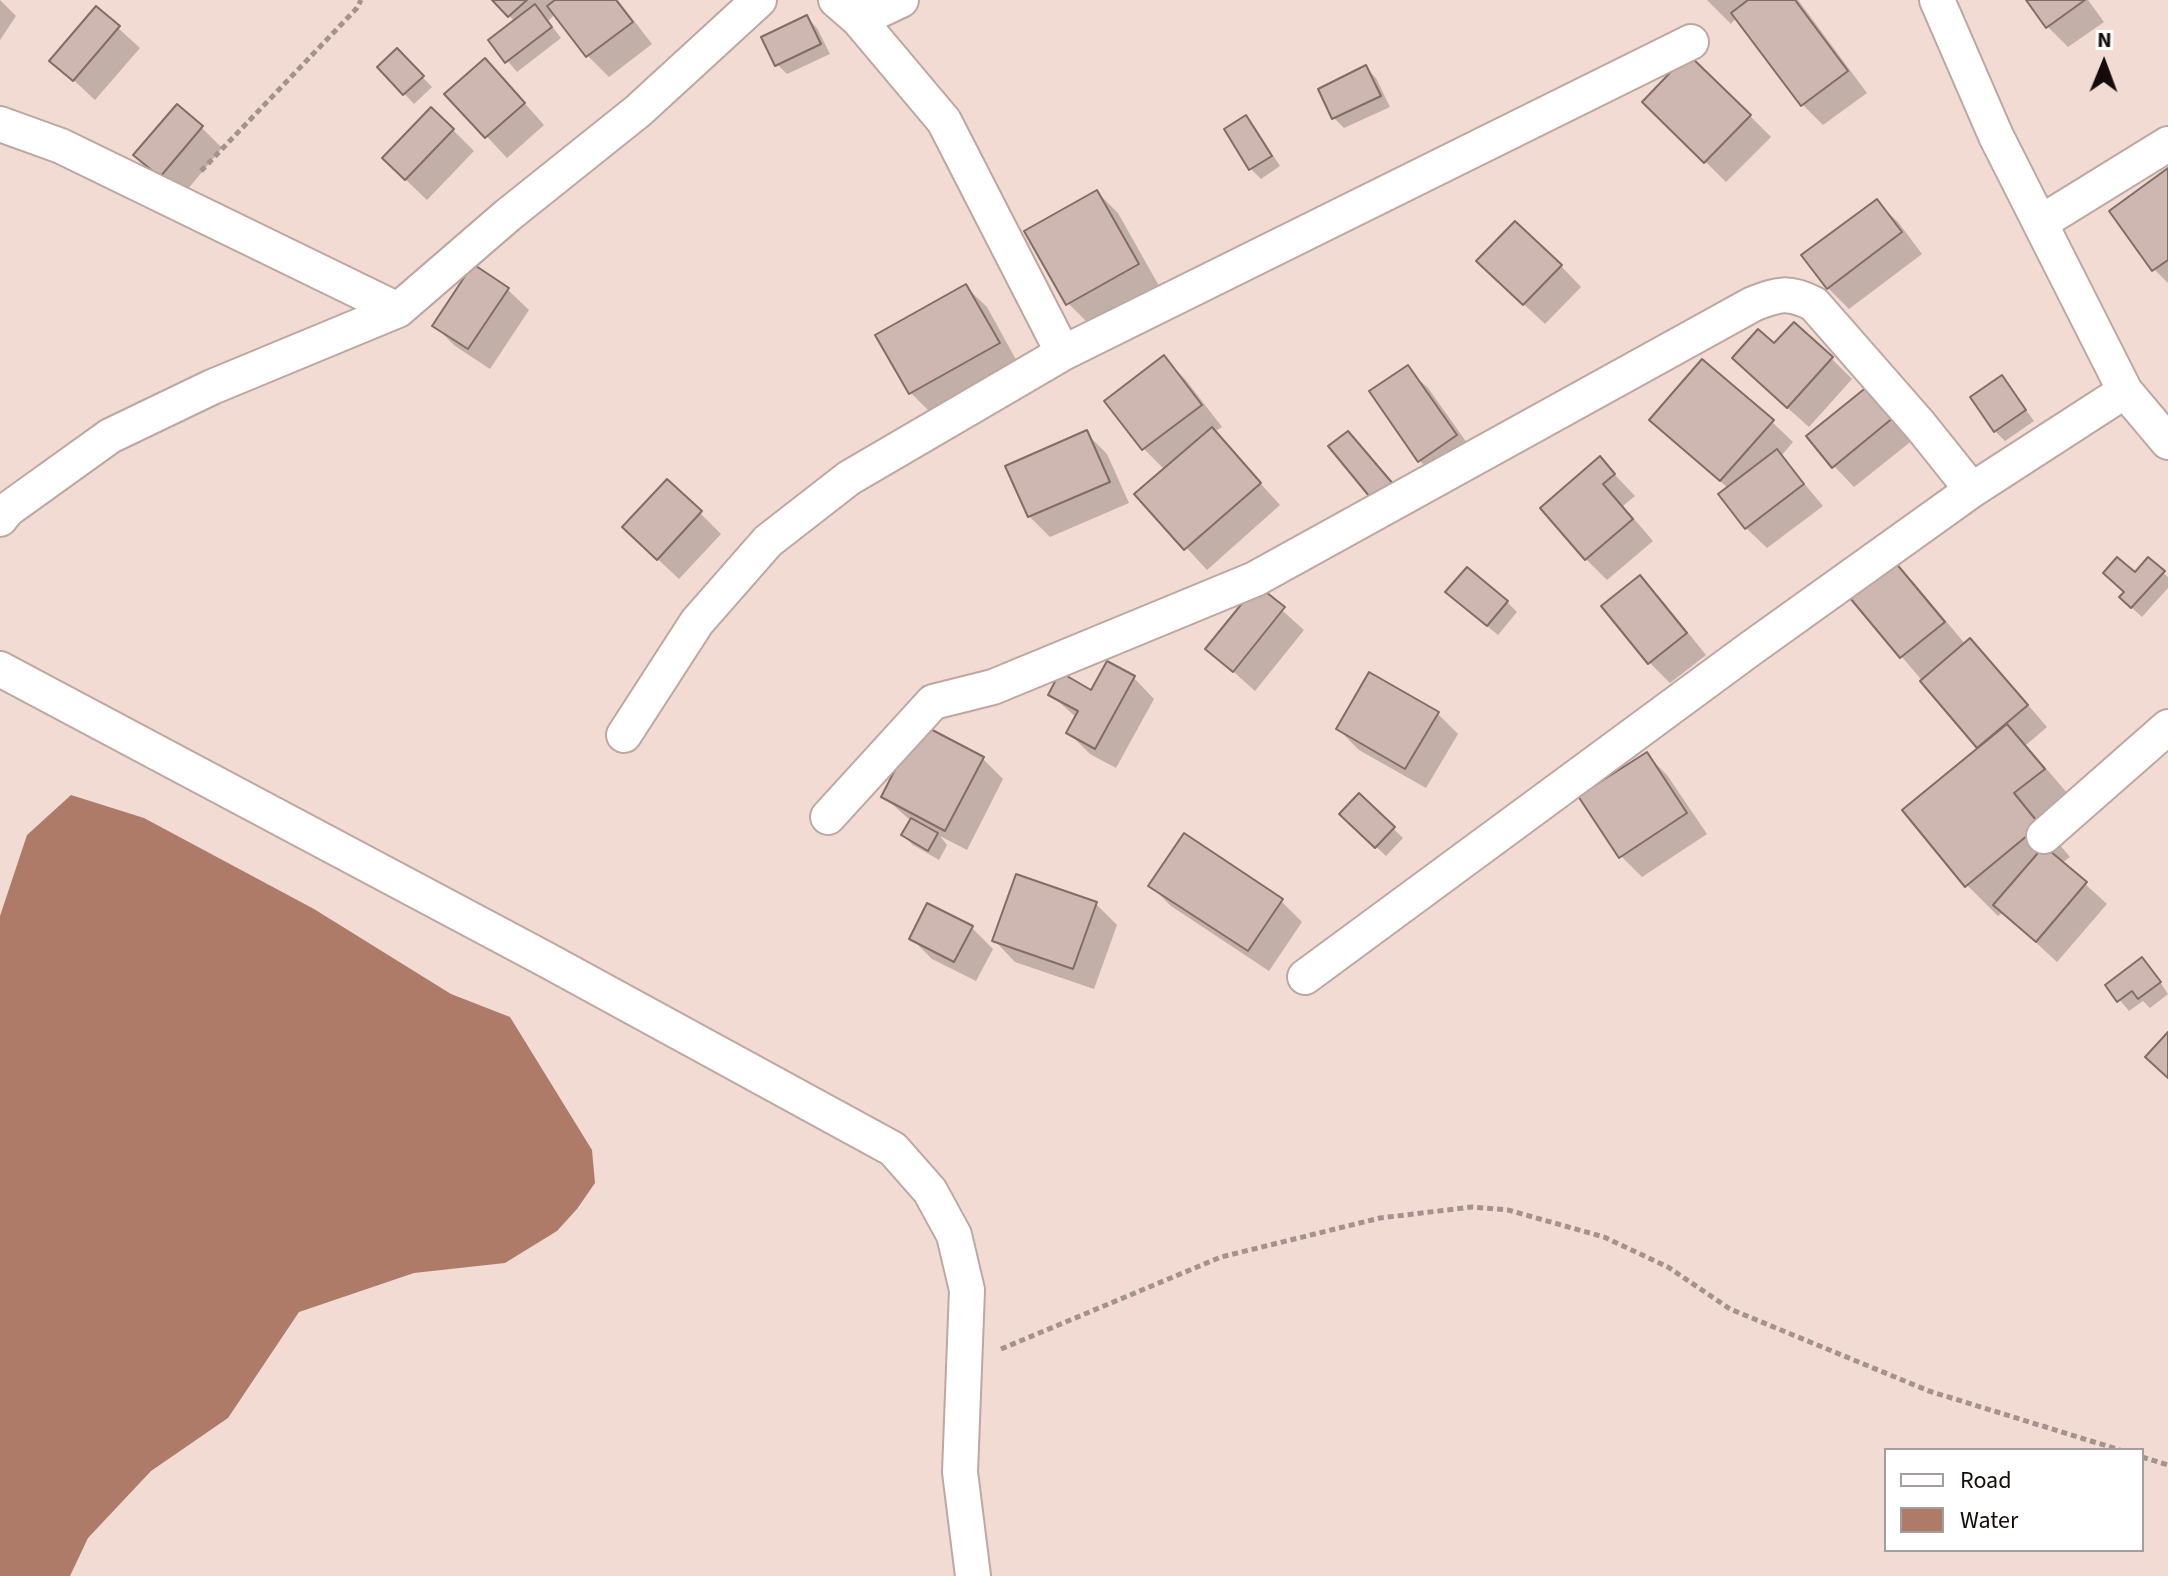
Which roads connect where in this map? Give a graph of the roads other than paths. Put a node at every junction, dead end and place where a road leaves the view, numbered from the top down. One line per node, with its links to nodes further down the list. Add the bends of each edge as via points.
1 (759, 0): 9 (street, via 638,111)
2 (901, 0): 4 (street)
3 (1937, 0): 8 (street)
4 (848, 10): 10 (street, via 944,121)
5 (1691, 42): 10 (street)
6 (0, 124): 9 (street, via 61,146)
7 (2168, 144): 8 (street)
8 (2040, 223): 11 (street)
9 (398, 310): 14 (street, via 212,387 110,436)
10 (1063, 353): 17 (street, via 849,478 768,541 697,622)
11 (2125, 391): 12 (street); 13 (street)
12 (2168, 442)
13 (1972, 490): 18 (street, via 1814,304 1796,295 1778,295 1753,304 1255,579 993,687 933,702); 20 (street)
14 (0, 519)
15 (0, 669): 21 (street, via 893,1149 930,1191 954,1235 967,1290 960,1472)
16 (2168, 727): 19 (street)
17 (624, 735)
18 (828, 817)
19 (2044, 836)
20 (1305, 977)
21 (973, 1576)

